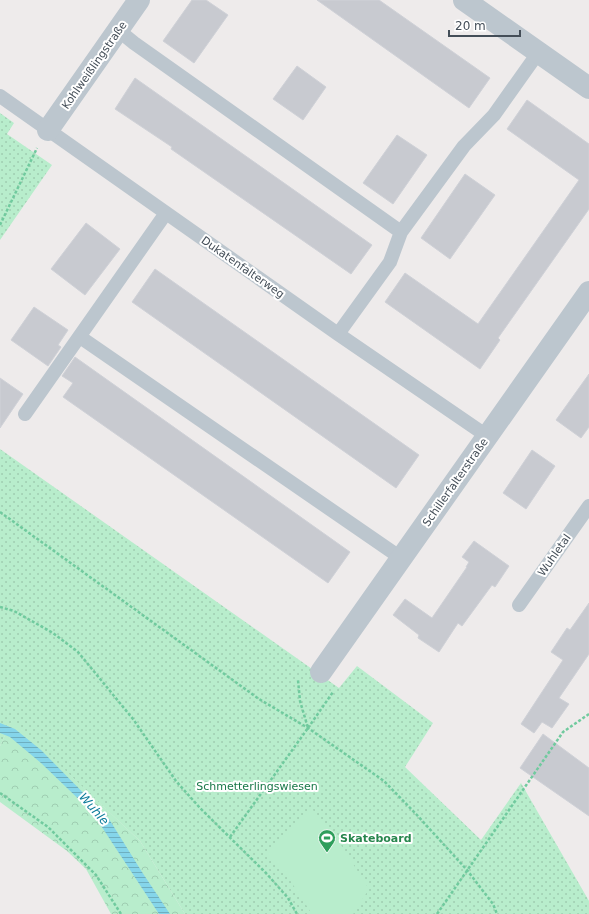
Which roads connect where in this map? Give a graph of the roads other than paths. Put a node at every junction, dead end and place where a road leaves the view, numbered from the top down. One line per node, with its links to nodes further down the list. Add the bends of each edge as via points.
1 (139, 0): 3 (street, Kohlweißlingstraße)
2 (464, 0): 4 (street)
3 (118, 30): 7 (street, Kohlweißlingstraße); 9 (lane)
4 (538, 53): 5 (street); 9 (lane, via 494,115 464,146)
5 (589, 88)
6 (0, 96): 7 (lane, Dukatenfalterweg)
7 (48, 130): 8 (lane, Dukatenfalterweg)
8 (166, 213): 11 (lane, Dukatenfalterweg); 12 (lane)
9 (401, 232): 11 (lane, via 390,262)
10 (589, 292): 14 (street, Schillerfalterstraße)
11 (338, 334): 14 (lane, Dukatenfalterweg)
12 (80, 337): 13 (lane); 16 (lane)
13 (25, 414)
14 (488, 436): 16 (street, Schillerfalterstraße)
15 (589, 506): 17 (lane, Wuhletal)
16 (401, 558): 18 (street, Schillerfalterstraße)
17 (519, 605)
18 (321, 672)

